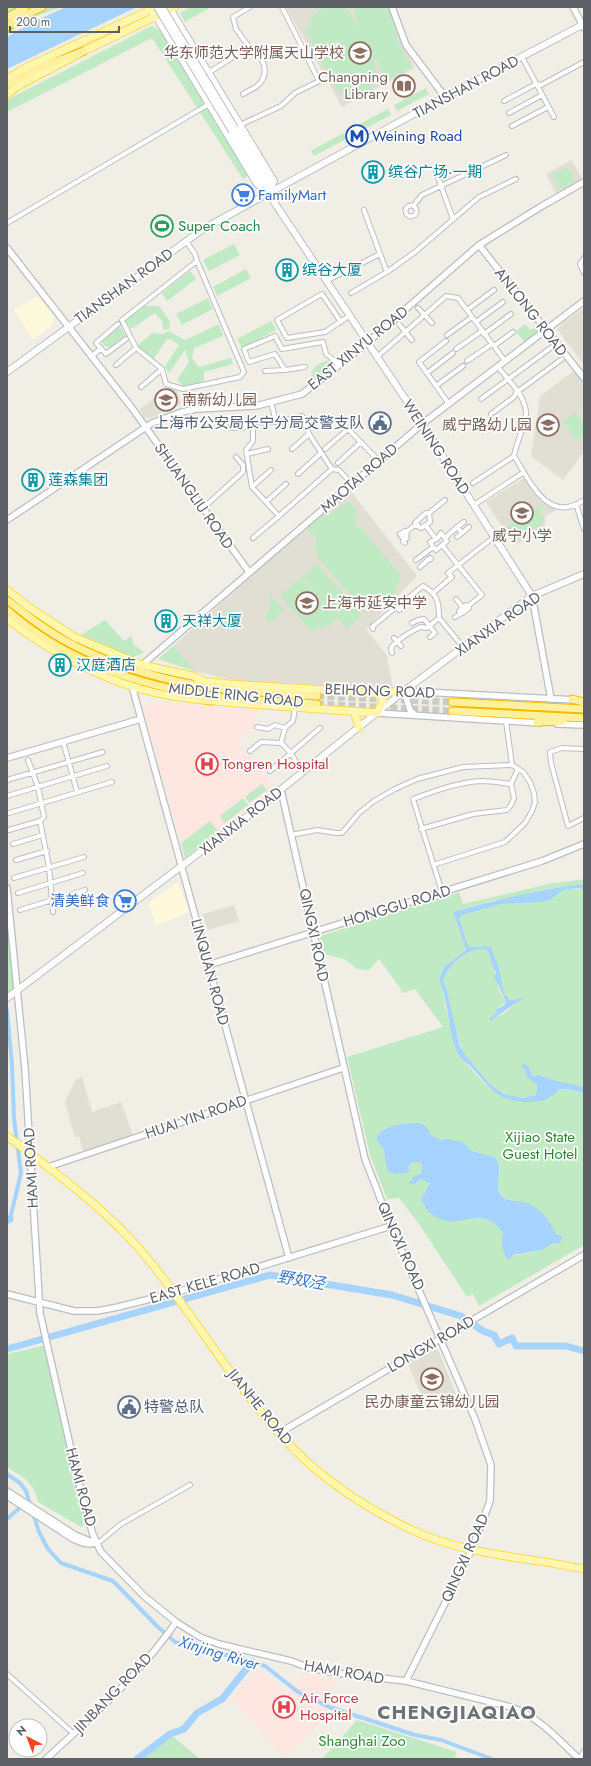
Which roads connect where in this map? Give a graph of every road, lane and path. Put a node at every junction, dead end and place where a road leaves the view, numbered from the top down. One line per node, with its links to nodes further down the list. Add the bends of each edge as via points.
1 (25, 7): 11 (highway)
2 (162, 7): 32 (main road, bridge)
3 (250, 7): 14 (street, via 233,17 236,29)
4 (282, 7): 32 (street, via 319,81 295,93 281,106)
5 (392, 7): 25 (street, via 406,45)
6 (573, 7): 12 (street)
7 (40, 8): 13 (highway)
8 (155, 8): 10 (main road, WEINING ROAD); 19 (main road, via 27,67); 32 (main road, bridge)
9 (171, 8): 10 (main road); 18 (main road, WEINING ROAD)
10 (156, 17): 15 (main road); 27 (main road, WEINING ROAD)
11 (7, 18)
12 (584, 26): 16 (main road, TIANSHAN ROAD)
13 (7, 27)
14 (249, 47): 18 (street); 23 (street, via 258,52 265,68 257,86)
15 (84, 51): 21 (highway, via 36,69); 22 (main road)
16 (522, 57): 20 (street); 25 (main road, TIANSHAN ROAD)
17 (584, 62): 20 (street, via 541,85)
18 (208, 72): 32 (main road, WEINING ROAD)
19 (7, 79)
20 (536, 84): 24 (street); 26 (street)
21 (7, 85)
22 (7, 94)
23 (243, 94)
24 (542, 95): 28 (street); 29 (street)
25 (445, 98): 38 (main road, TIANSHAN ROAD)
26 (504, 101)
27 (209, 104): 38 (main road, WEINING ROAD, via 257,184); 42 (street)
28 (548, 107): 30 (street); 31 (street)
29 (509, 113)
30 (554, 117)
31 (512, 126)
32 (236, 128): 38 (main road, WEINING ROAD, via 269,183)
33 (506, 155): 37 (street)
34 (436, 172): 37 (street)
35 (516, 179): 41 (street, via 479,197)
36 (584, 182): 44 (street, EAST XINYU ROAD)
37 (441, 186): 39 (street, via 422,195); 41 (street)
38 (269, 192): 43 (main road, TIANSHAN ROAD); 51 (main road, WEINING ROAD)
39 (413, 206)
40 (364, 210): 46 (street)
41 (453, 219): 49 (street)
42 (7, 223)
43 (186, 241): 48 (street); 67 (main road, TIANSHAN ROAD)
44 (479, 246): 68 (street, ANLONG ROAD); 76 (street, EAST XINYU ROAD)
45 (7, 248): 67 (street, SHUANGLIU ROAD)
46 (380, 254): 49 (street); 51 (street)
47 (584, 258): 50 (street, via 580,264)
48 (197, 262): 80 (street, via 122,320); 93 (street, via 244,372 240,377 183,389 166,384)
49 (387, 272): 53 (street)
50 (584, 273)
51 (326, 281): 60 (main road, WEINING ROAD)
52 (494, 290): 57 (street)
53 (351, 293)
54 (584, 301): 68 (street, MAOTAI ROAD)
55 (503, 302): 63 (street)
56 (418, 308): 59 (street)
57 (467, 310): 59 (street, via 458,298 446,296); 61 (street)
58 (510, 314): 70 (street)
59 (424, 315): 64 (street); 69 (street)
60 (349, 316): 62 (street); 76 (main road, WEINING ROAD)
61 (472, 317): 63 (street); 72 (street)
62 (341, 322): 62 (street, via 325,332 286,338 277,320 322,294)
63 (476, 322): 70 (street)
64 (432, 323)
65 (118, 324): 79 (street, via 96,343)
66 (399, 324): 69 (street)
67 (68, 327): 83 (street, SHUANGLIU ROAD); 96 (main road, TIANSHAN ROAD)
68 (545, 331): 86 (street, MAOTAI ROAD); 98 (street, ANLONG ROAD)
69 (405, 332): 74 (street); 84 (street)
70 (483, 332): 77 (street); 97 (street)
71 (513, 332): 77 (street)
72 (447, 335)
73 (126, 339): 79 (street, via 106,354)
74 (412, 340)
75 (446, 341): 97 (street, via 418,362)
76 (367, 343): 84 (main road, WEINING ROAD); 89 (street, EAST XINYU ROAD)
77 (493, 345): 86 (street); 87 (street)
78 (552, 347): 99 (street)
79 (101, 348): 83 (street)
80 (136, 348): 88 (street); 93 (street)
81 (282, 349): 82 (street); 82 (street, via 275,336 244,349 249,362); 89 (street, via 323,342 326,354)
82 (275, 354): 94 (street)
83 (91, 356): 111 (street, SHUANGLIU ROAD)
84 (377, 357): 110 (main road, WEINING ROAD)
85 (562, 359): 102 (street)
86 (505, 361): 91 (street, MAOTAI ROAD)
87 (467, 362)
88 (116, 365)
89 (340, 365): 104 (street, EAST XINYU ROAD, via 302,394)
90 (463, 366): 100 (street)
91 (498, 366): 99 (street); 105 (street, MAOTAI ROAD)
92 (305, 367): 94 (street)
93 (162, 369): 101 (street)
94 (285, 370): 95 (street)
95 (265, 371)
96 (7, 372)
97 (427, 373): 100 (street)
98 (584, 378)
99 (508, 380): 102 (street); 103 (street)
100 (436, 386): 105 (street)
101 (141, 387)
102 (517, 392): 106 (street); 119 (street, via 526,408 526,419)
103 (481, 399)
104 (271, 402): 109 (street); 111 (street, EAST XINYU ROAD, via 256,406 196,409 152,423)
105 (449, 404): 110 (street, MAOTAI ROAD)
106 (491, 414)
107 (246, 422): 108 (street)
108 (254, 422): 109 (street); 117 (street, via 253,442 246,450)
109 (276, 422): 112 (street, via 302,416)
110 (422, 424): 121 (street, MAOTAI ROAD); 135 (main road, WEINING ROAD)
111 (145, 428): 136 (street, SHUANGLIU ROAD); 139 (street, EAST XINYU ROAD)
112 (309, 434): 115 (street); 118 (street)
113 (361, 442): 116 (street, via 348,429); 121 (street); 122 (street)
114 (268, 448): 117 (street)
115 (292, 448)
116 (326, 449)
117 (247, 454): 130 (street)
118 (321, 454): 123 (street); 126 (street)
119 (514, 456): 125 (street); 127 (street)
120 (236, 457): 136 (street, via 243,465 243,472)
121 (379, 461): 129 (street, MAOTAI ROAD)
122 (338, 463)
123 (332, 469): 129 (street, via 338,470); 138 (street)
124 (271, 470): 130 (street)
125 (524, 472): 134 (street, via 541,498 547,502 564,508); 135 (street)
126 (298, 474)
127 (473, 483)
128 (286, 484): 133 (street)
129 (352, 484): 161 (street, MAOTAI ROAD)
130 (252, 487): 133 (street)
131 (445, 500): 137 (street)
132 (584, 500): 134 (street)
133 (266, 502): 138 (street)
134 (576, 504): 145 (street)
135 (474, 505): 148 (main road, WEINING ROAD)
136 (203, 508): 161 (street, SHUANGLIU ROAD)
137 (428, 515): 141 (street); 142 (street, via 430,522)
138 (279, 516): 149 (street)
139 (7, 520)
140 (464, 522): 143 (street)
141 (416, 525): 142 (street, via 421,528); 152 (street, via 405,534)
142 (426, 526): 151 (street)
143 (456, 527): 146 (street); 150 (street)
144 (469, 527): 146 (street)
145 (584, 529)
146 (462, 533): 147 (street)
147 (457, 537)
148 (494, 537): 159 (street); 166 (main road, WEINING ROAD)
149 (253, 538)
150 (445, 538): 151 (street, via 441,533); 153 (street, via 447,541)
151 (436, 539): 154 (street, via 430,542)
152 (405, 543)
153 (442, 545): 154 (street, via 436,550); 159 (street)
154 (433, 547): 155 (street)
155 (420, 556): 157 (street); 158 (street)
156 (431, 559): 158 (street)
157 (416, 560)
158 (426, 562): 160 (street)
159 (458, 565): 164 (street, via 448,572 452,577); 170 (street, via 482,595 468,606 469,608)
160 (420, 568)
161 (249, 572): 185 (street, MAOTAI ROAD)
162 (584, 574): 166 (main road, XIANXIA ROAD)
163 (7, 590): 185 (main road, BEIHONG ROAD, via 74,637)
164 (432, 593): 172 (street, via 439,602); 177 (street, via 423,586 402,603 404,606 399,610 396,607 372,627)
165 (7, 596): 174 (highway)
166 (532, 596): 183 (main road, XIANXIA ROAD); 190 (street, WEINING ROAD)
167 (456, 599): 170 (street)
168 (7, 600): 174 (highway, MIDDLE RING ROAD)
169 (7, 610): 187 (highway, MIDDLE RING ROAD, via 26,628 70,653 116,674)
170 (462, 610): 171 (street)
171 (455, 617)
172 (439, 618): 176 (street); 183 (street)
173 (7, 619): 186 (main road, BEIHONG ROAD, via 61,656)
174 (36, 623): 187 (highway, MIDDLE RING ROAD, via 74,645 120,665 154,675 208,687 317,700 206,695)
175 (412, 623): 176 (street, via 424,619)
176 (430, 626): 179 (street); 181 (street, via 418,628 409,637)
177 (373, 629)
178 (440, 629): 179 (street)
179 (435, 633): 180 (street)
180 (430, 637)
181 (395, 639): 182 (street); 184 (street, via 391,648)
182 (401, 646)
183 (463, 647): 188 (main road, XIANXIA ROAD)
184 (392, 653)
185 (142, 665): 189 (main road, BEIHONG ROAD, via 193,676 204,681)
186 (132, 686): 192 (main road, BEIHONG ROAD, via 175,697); 201 (street, LINQUAN ROAD)
187 (154, 686): 192 (highway)
188 (404, 691): 189 (main road, BEIHONG ROAD); 190 (street, BEIHONG ROAD); 199 (main road, XIANXIA ROAD); 200 (street, via 410,710)
189 (377, 693): 199 (main road, via 382,701)
190 (551, 699): 191 (street, BEIHONG ROAD)
191 (572, 700): 193 (highway)
192 (210, 701): 195 (main road, BEIHONG ROAD)
193 (584, 701)
194 (452, 702): 196 (highway)
195 (295, 707): 197 (main road, BEIHONG ROAD); 208 (street, via 293,721)
196 (584, 709)
197 (354, 711): 199 (main road, BEIHONG ROAD); 207 (main road)
198 (452, 711): 202 (highway)
199 (377, 713): 200 (street, BEIHONG ROAD); 207 (main road, XIANXIA ROAD)
200 (415, 715): 203 (street, BEIHONG ROAD)
201 (141, 719): 210 (street); 247 (street, LINQUAN ROAD)
202 (584, 719): 204 (highway)
203 (506, 721): 204 (street, BEIHONG ROAD); 220 (street)
204 (537, 722): 205 (street, BEIHONG ROAD)
205 (584, 725)
206 (257, 727): 208 (street, via 268,729 275,725)
207 (359, 727): 230 (main road, XIANXIA ROAD)
208 (285, 728): 211 (street)
209 (320, 728): 215 (street)
210 (63, 741): 216 (street); 219 (street)
211 (281, 743): 213 (street, via 260,742); 215 (street)
212 (584, 749): 235 (street, via 562,748 550,752 568,826)
213 (250, 750)
214 (103, 752): 219 (street)
215 (291, 753): 218 (street); 223 (street)
216 (7, 758)
217 (28, 760): 224 (street)
218 (295, 760)
219 (69, 762): 224 (street); 225 (street)
220 (512, 765): 222 (street); 240 (street, via 463,767 417,778 374,800 342,833 317,830)
221 (107, 766): 225 (street)
222 (518, 769): 228 (street); 246 (street, via 530,782 534,793 535,802 525,823 505,842)
223 (270, 771)
224 (32, 773): 226 (street); 229 (street)
225 (73, 776): 229 (street); 231 (street)
226 (7, 780)
227 (112, 782): 231 (street)
228 (511, 784): 237 (street, via 514,798 507,810 473,814); 237 (street, via 484,781 467,783 413,799)
229 (38, 787): 232 (street); 233 (street)
230 (281, 790): 240 (street, QINGXI ROAD); 247 (main road, XIANXIA ROAD)
231 (77, 792): 233 (street)
232 (7, 796)
233 (42, 803): 234 (street); 236 (street, via 44,817)
234 (9, 813)
235 (584, 818)
236 (40, 821): 238 (street); 239 (street)
237 (421, 829): 246 (street)
238 (9, 830)
239 (43, 835): 241 (street); 243 (street)
240 (291, 835): 259 (street, QINGXI ROAD)
241 (13, 844)
242 (584, 844): 254 (street, HONGGU ROAD, via 542,861)
243 (47, 851): 245 (street); 248 (street)
244 (84, 857): 248 (street)
245 (16, 860)
246 (433, 865): 254 (street)
247 (181, 866): 260 (street, LINQUAN ROAD); 261 (main road, XIANXIA ROAD)
248 (49, 867): 250 (street); 251 (street)
249 (83, 873): 251 (street)
250 (14, 878)
251 (50, 883): 255 (street); 256 (street)
252 (7, 888): 261 (street, HAMI ROAD)
253 (85, 890): 256 (street)
254 (442, 892): 259 (street, HONGGU ROAD)
255 (18, 893)
256 (52, 900): 257 (street); 258 (street)
257 (20, 910)
258 (53, 912)
259 (313, 933): 260 (street, HONGGU ROAD); 263 (street, QINGXI ROAD)
260 (208, 965): 264 (street, LINQUAN ROAD)
261 (17, 990): 262 (main road, XIANXIA ROAD); 266 (street, HAMI ROAD, via 25,1069)
262 (7, 998)
263 (343, 1068): 264 (street, HUAI YIN ROAD); 268 (street, QINGXI ROAD, via 365,1159)
264 (246, 1100): 267 (street, HUAI YIN ROAD); 270 (street, LINQUAN ROAD)
265 (7, 1136): 266 (main road, JIANHE ROAD)
266 (27, 1151): 267 (main road, JIANHE ROAD); 273 (street, HAMI ROAD)
267 (48, 1167): 272 (main road, JIANHE ROAD, via 116,1223 148,1259)
268 (391, 1226): 270 (street, EAST KELE ROAD); 274 (street, QINGXI ROAD)
269 (584, 1255): 274 (street, LONGXI ROAD)
270 (289, 1258): 272 (street, EAST KELE ROAD)
271 (7, 1294): 273 (street, EAST KELE ROAD)
272 (176, 1297): 273 (street, EAST KELE ROAD, via 97,1311 74,1311); 275 (main road, JIANHE ROAD)
273 (38, 1302): 279 (street, HAMI ROAD, via 44,1339 77,1476)
274 (440, 1338): 275 (street, LONGXI ROAD); 280 (street, QINGXI ROAD, via 475,1419 491,1466 490,1500)
275 (279, 1433): 280 (main road, JIANHE ROAD, via 321,1474 361,1502 413,1530)
276 (190, 1485): 279 (street, via 121,1524)
277 (7, 1491): 278 (street)
278 (11, 1497): 279 (street, via 49,1521)
279 (97, 1544): 282 (street, HAMI ROAD, via 111,1564 128,1581)
280 (472, 1549): 281 (main road, JIANHE ROAD); 284 (street, QINGXI ROAD)
281 (584, 1569)
282 (176, 1622): 284 (street, HAMI ROAD, via 210,1641 310,1668); 285 (street, JINBANG ROAD, via 137,1671)
283 (7, 1674): 285 (street)
284 (406, 1682): 288 (street, HAMI ROAD, via 521,1710)
285 (74, 1734): 287 (street, JINBANG ROAD)
286 (584, 1751): 288 (street)
287 (46, 1759)
288 (579, 1759)

